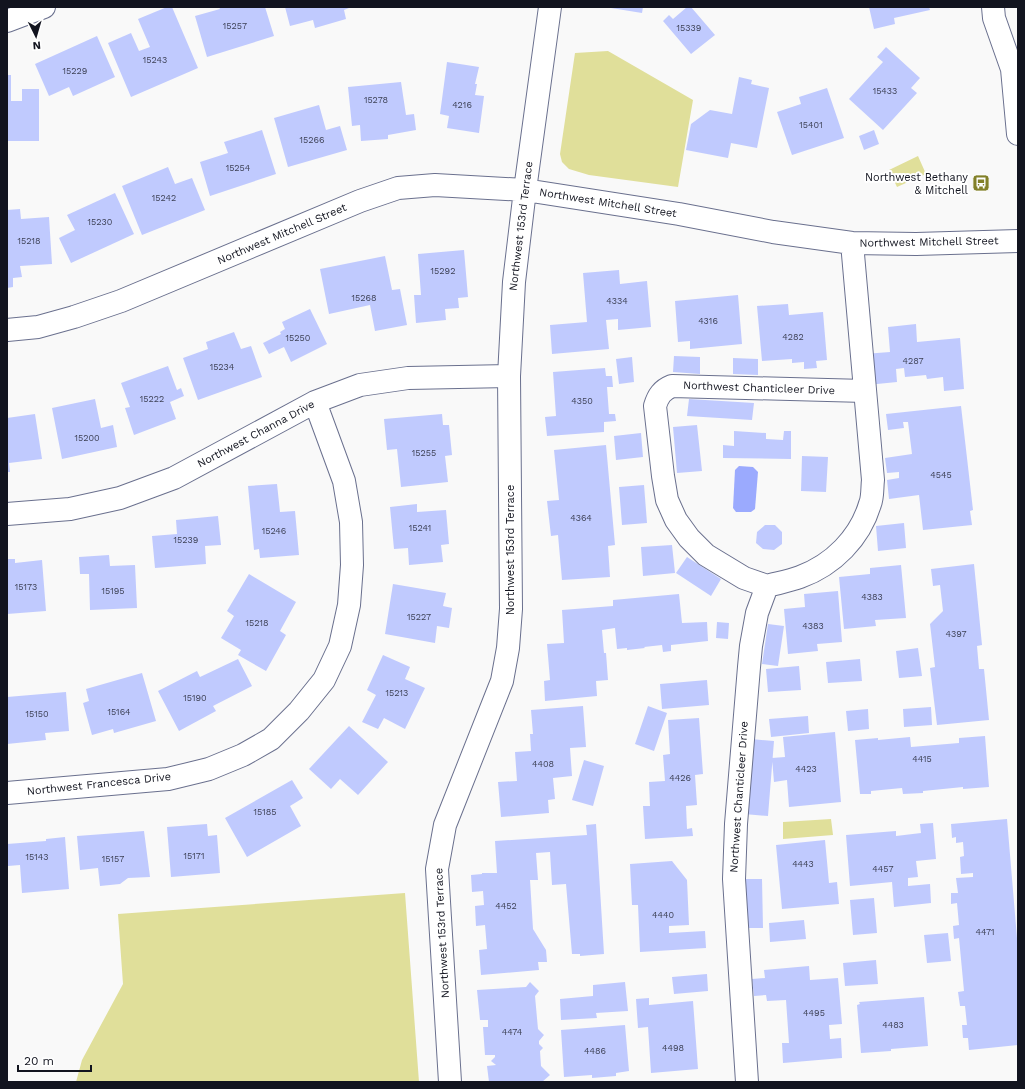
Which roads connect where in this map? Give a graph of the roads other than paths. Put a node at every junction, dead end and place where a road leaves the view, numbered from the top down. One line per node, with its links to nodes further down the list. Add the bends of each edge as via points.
1 (44, 7): 4 (street)
2 (550, 7): 8 (street, Northwest 153rd Terrace)
3 (993, 7): 6 (street, via 994,18)
4 (7, 21)
5 (1018, 40): 6 (street)
6 (1012, 69): 7 (street)
7 (1018, 134)
8 (525, 190): 10 (street, Northwest Mitchell Street); 11 (street, Northwest Mitchell Street, via 435,185 398,188 360,201 121,301 38,327); 12 (street, Northwest 153rd Terrace, via 514,282)
9 (1018, 241): 10 (street, Northwest Mitchell Street)
10 (852, 243): 13 (street)
11 (7, 330)
12 (509, 376): 14 (street, Northwest Channa Drive, via 408,378 360,386); 18 (street, Northwest 153rd Terrace, via 511,609 508,648 502,681 445,825 437,869)
13 (865, 391): 16 (street, via 873,480 871,502 864,520 856,535 839,554 820,567 800,577); 16 (street, Northwest Chanticleer Drive, via 672,386 664,389 658,398 656,406 663,476 667,500 676,520 706,555 744,578)
14 (315, 402): 15 (street, Northwest Channa Drive, via 174,478 127,496 70,509); 17 (street, Northwest Francesca Drive, via 344,481 351,522 352,565 349,605 340,646 324,680 299,711 271,739 243,756 209,769 168,779)
15 (7, 514)
16 (767, 586): 19 (street, Northwest Chanticleer Drive, via 752,646 736,824 734,879)
17 (7, 793)
18 (450, 1082)
19 (747, 1082)

